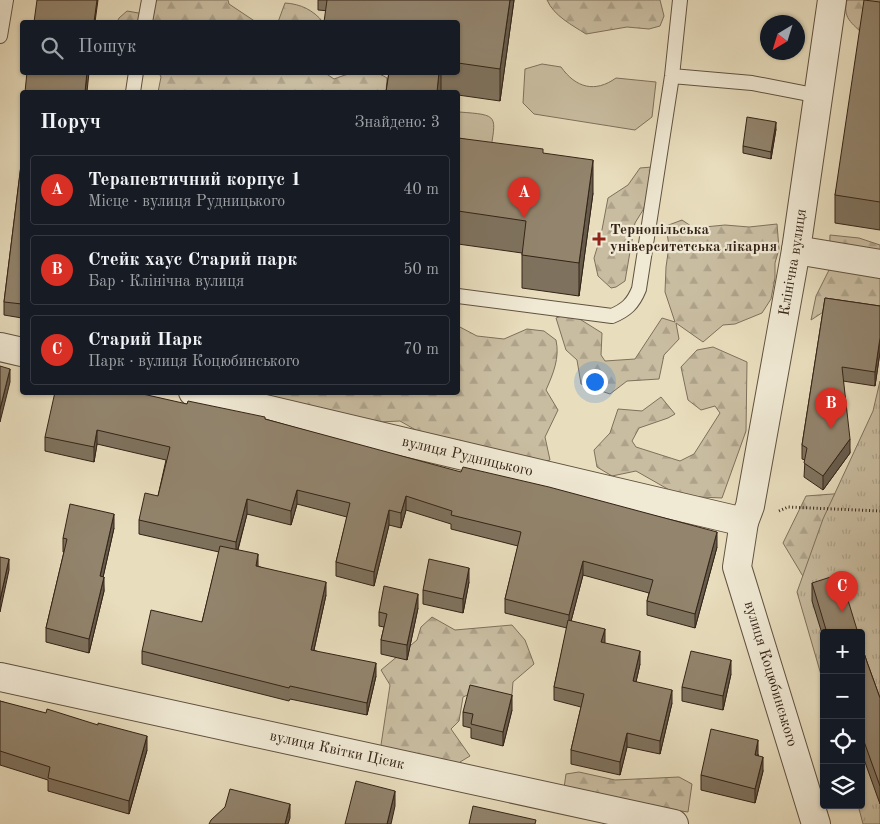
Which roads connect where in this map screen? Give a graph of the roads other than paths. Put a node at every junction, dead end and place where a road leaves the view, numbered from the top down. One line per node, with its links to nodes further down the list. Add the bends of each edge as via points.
1 (6, 0): 6 (lane)
2 (149, 0): 5 (lane)
3 (680, 0): 8 (lane)
4 (832, 0): 10 (street, Клінічна вулиця)
5 (145, 20)
6 (0, 36)
7 (136, 75): 9 (lane)
8 (672, 76): 10 (lane, via 752,83); 13 (lane, via 639,289 626,310 612,316)
9 (133, 90)
10 (818, 96): 11 (street, Клінічна вулиця)
11 (796, 250): 12 (street); 17 (street, Клінічна вулиця)
12 (880, 264)
13 (460, 296)
14 (0, 347): 15 (street)
15 (20, 352)
16 (206, 395): 17 (street, вулиця Рудницького)
17 (747, 514): 20 (street, вулиця Коцюбинського, via 737,567)
18 (0, 677): 19 (street, вулиця Квітки Цісик)
19 (674, 824)
20 (816, 824)

